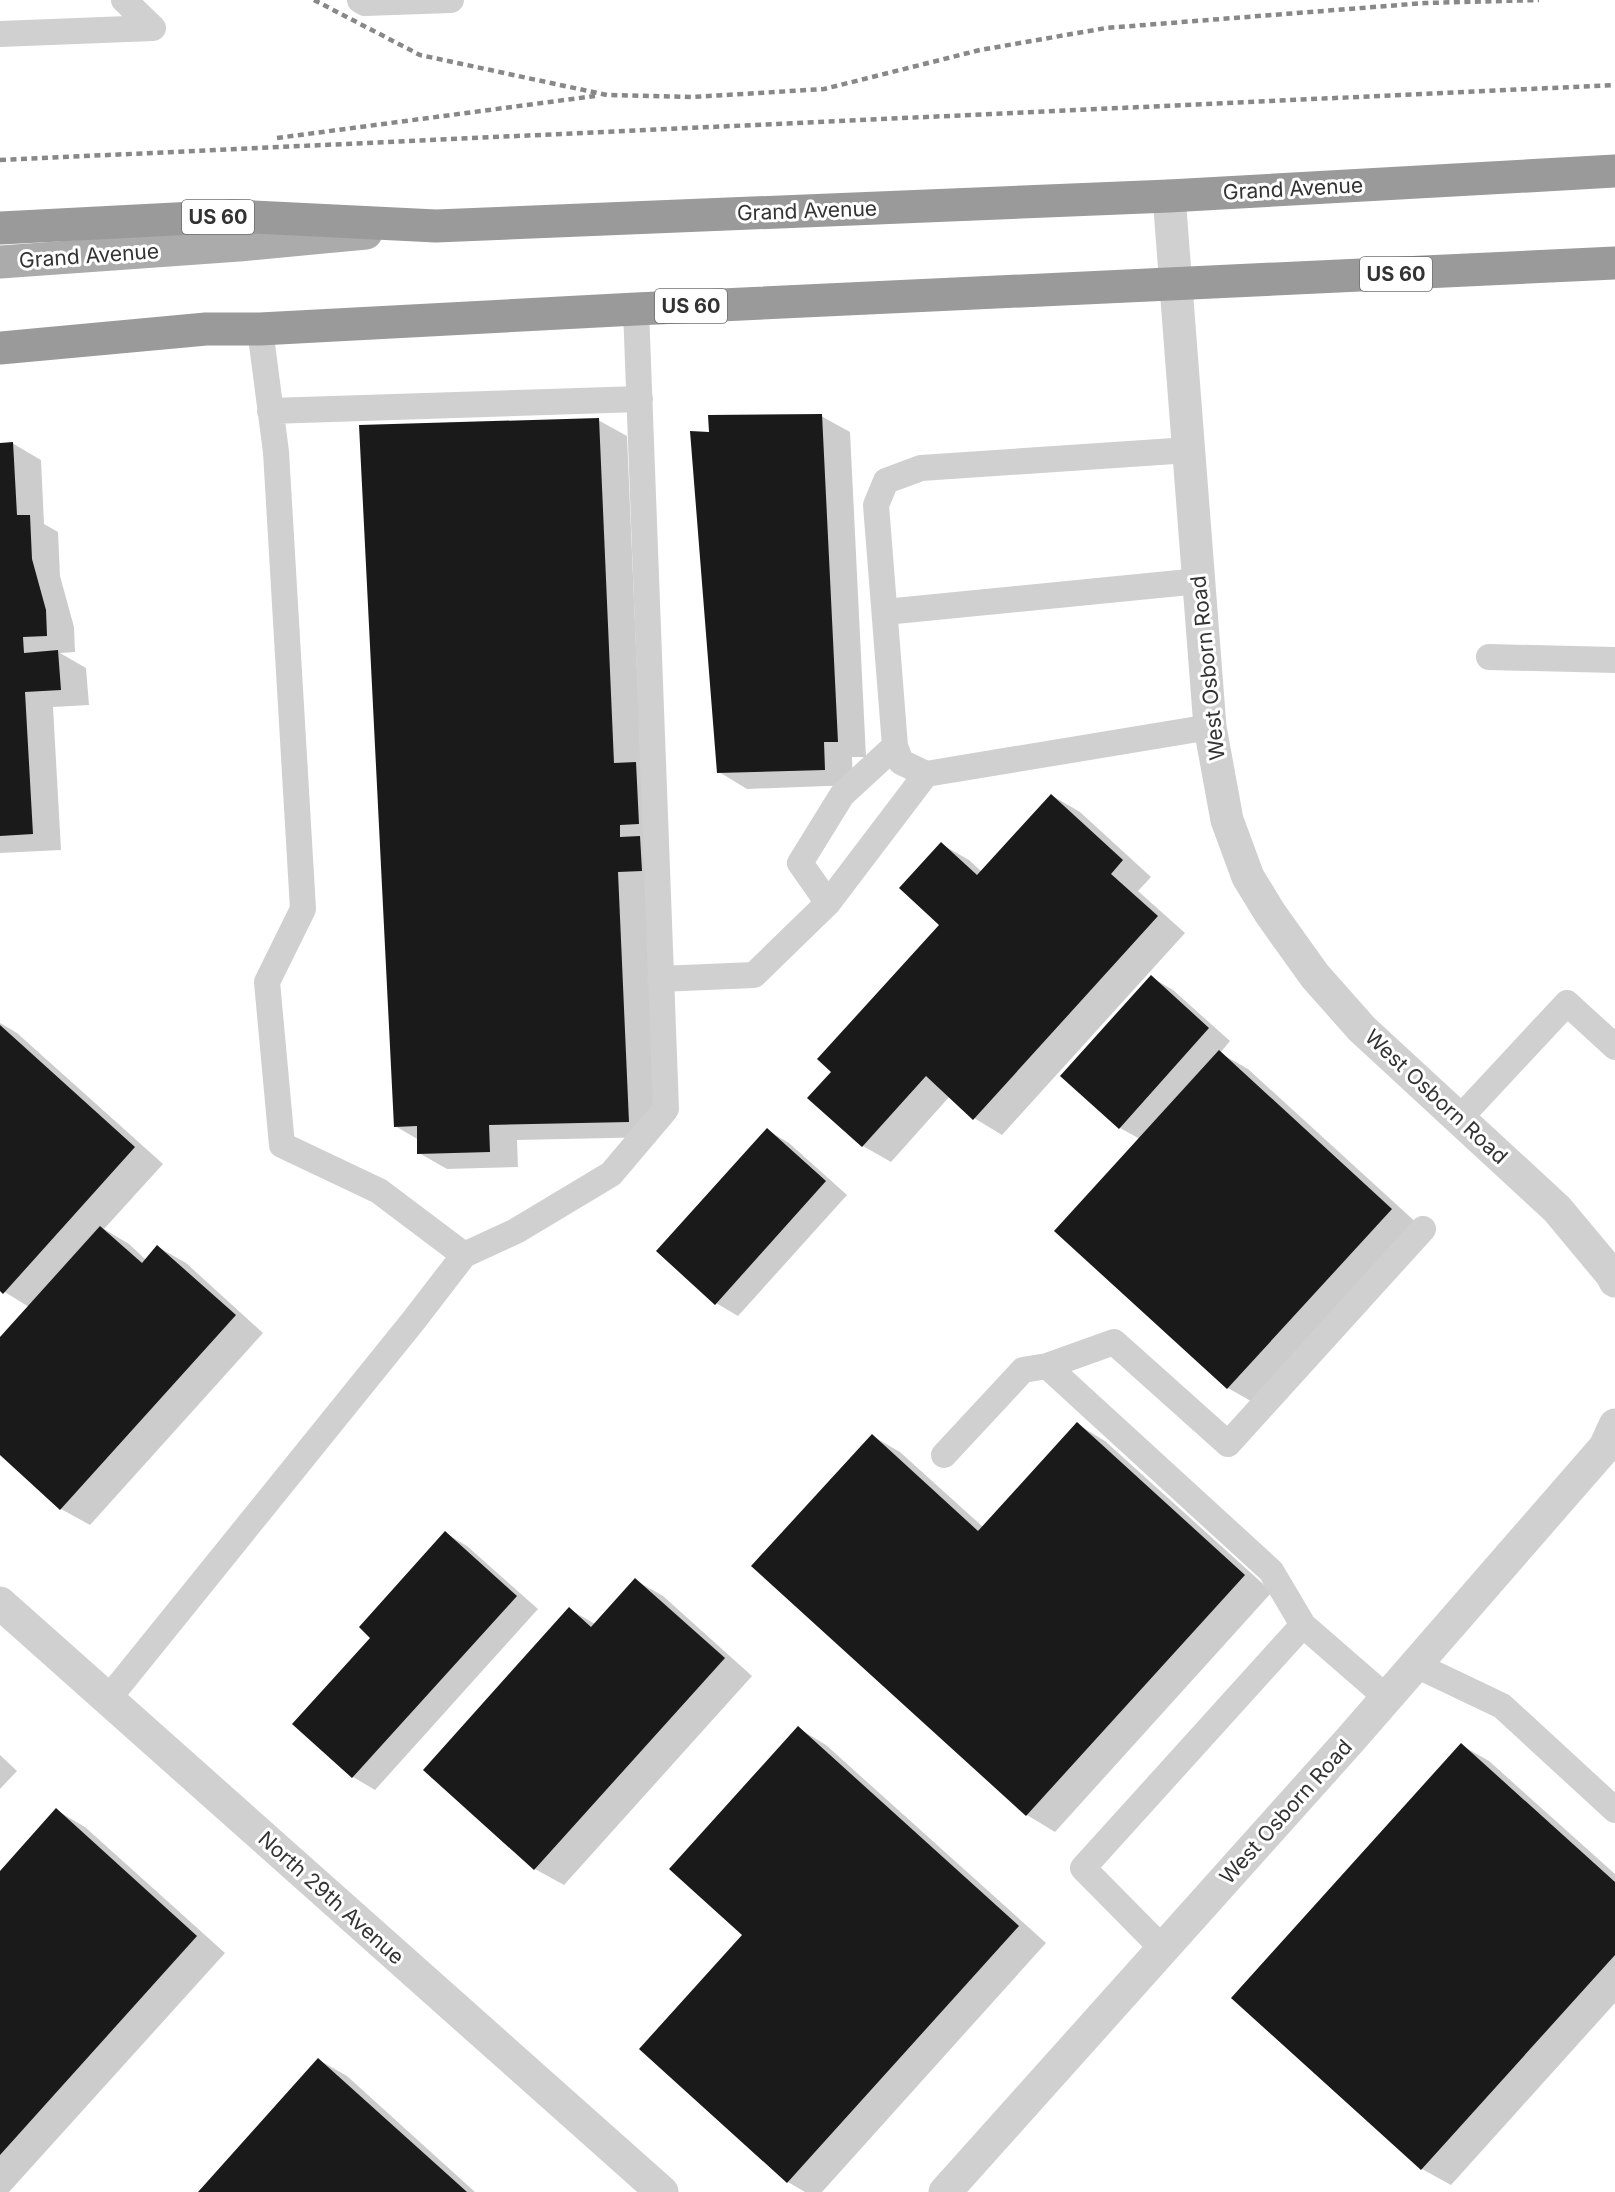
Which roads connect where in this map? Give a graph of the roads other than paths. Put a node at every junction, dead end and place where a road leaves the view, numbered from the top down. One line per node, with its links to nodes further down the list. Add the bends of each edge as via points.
1 (124, 0): 4 (lane, via 153,28)
2 (360, 0): 3 (lane)
3 (451, 0)
4 (0, 34)
5 (1615, 171): 6 (highway, Grand Avenue / US 60)
6 (1169, 196): 7 (highway, Grand Avenue / US 60); 11 (street, West Osborn Road)
7 (436, 226): 8 (highway, US 60, via 233,216); 9 (main road, Grand Avenue)
8 (0, 228)
9 (0, 262)
10 (1615, 263): 11 (highway, US 60)
11 (1177, 283): 12 (highway, US 60); 19 (street, West Osborn Road)
12 (636, 309): 14 (highway, US 60); 17 (lane)
13 (206, 329): 14 (highway, US 60); 15 (main road); 16 (highway, US 60)
14 (261, 329): 18 (lane)
15 (0, 338)
16 (0, 348)
17 (640, 399): 18 (lane); 28 (lane)
18 (270, 411): 32 (lane, via 276,452 303,909 267,982 282,1145 379,1191)
19 (1189, 450): 20 (street, West Osborn Road); 21 (lane, via 921,468 886,481 876,505)
20 (1199, 581): 21 (lane); 24 (street, West Osborn Road)
21 (885, 612): 25 (lane)
22 (1489, 657): 23 (lane)
23 (1615, 660)
24 (1210, 727): 26 (lane); 30 (street, West Osborn Road, via 1227,820 1248,877 1270,913 1315,976 1362,1029)
25 (895, 747): 26 (lane, via 901,762); 27 (lane, via 842,795 800,863)
26 (926, 774): 27 (lane)
27 (828, 903): 28 (lane, via 754,975)
28 (660, 979): 32 (lane, via 666,1109 611,1174 516,1231)
29 (1615, 1047): 30 (lane, via 1567,1003)
30 (1459, 1119): 33 (street, West Osborn Road, via 1557,1209)
31 (1423, 1229): 34 (lane, via 1228,1444 1114,1342)
32 (464, 1255): 41 (lane)
33 (1614, 1276)
34 (1047, 1366): 36 (lane, via 1023,1370); 38 (lane, via 1271,1571)
35 (1615, 1425): 39 (street, West Osborn Road, via 1605,1447)
36 (944, 1455)
37 (0, 1603): 41 (street, North 29th Avenue)
38 (1303, 1625): 40 (lane); 43 (lane, via 1083,1868)
39 (1416, 1665): 40 (street, West Osborn Road); 42 (lane, via 1502,1706)
40 (1387, 1698): 43 (street, West Osborn Road)
41 (108, 1700): 44 (street, North 29th Avenue)
42 (1615, 1810)
43 (1163, 1949): 45 (street, West Osborn Road)
44 (662, 2192)
45 (945, 2192)

